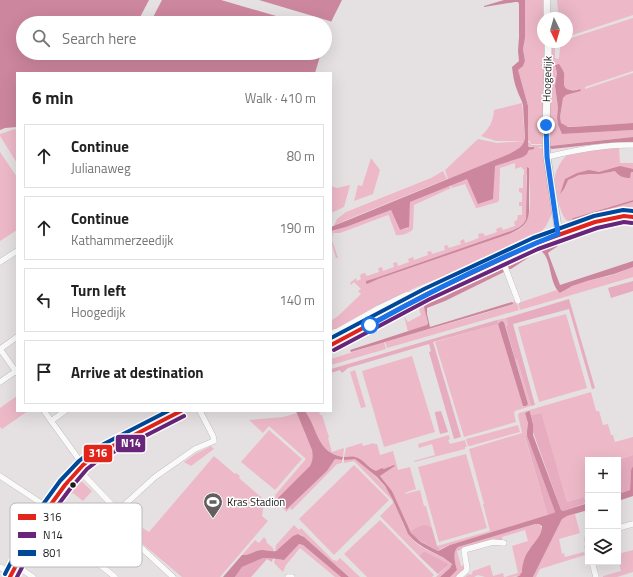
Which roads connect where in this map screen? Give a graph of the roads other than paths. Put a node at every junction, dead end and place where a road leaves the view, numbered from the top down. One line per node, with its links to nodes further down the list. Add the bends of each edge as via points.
1 (547, 0): 2 (street)
2 (548, 12)
3 (548, 48): 5 (street, Hoogedijk)
4 (633, 145): 5 (street, via 580,149)
5 (547, 157): 7 (street, Hoogedijk)
6 (633, 217): 7 (main road, via 624,216 595,222)
7 (558, 234): 9 (main road)
8 (16, 252): 10 (street)
9 (502, 259): 11 (main road); 12 (street)
10 (0, 262)
11 (427, 294): 13 (street, via 406,295); 15 (main road)
12 (518, 301)
13 (332, 333)
14 (16, 338): 16 (street)
15 (332, 344)
16 (0, 349): 17 (street)
17 (16, 372): 18 (street)
18 (0, 382)
19 (45, 412): 23 (street)
20 (64, 412): 23 (street)
21 (176, 412): 24 (main road, via 97,454)
22 (201, 412): 29 (street, via 214,441 195,449 155,477)
23 (51, 421): 24 (street)
24 (81, 467): 27 (main road); 28 (street)
25 (0, 476): 26 (street)
26 (39, 503)
27 (54, 503)
28 (111, 503)
29 (126, 503)
30 (633, 524): 31 (street)
31 (621, 527)
32 (504, 543): 43 (street, via 493,542 464,550 466,571)
33 (142, 548): 40 (street)
34 (593, 565): 44 (street)
35 (0, 567): 37 (street)
36 (102, 567): 39 (street)
37 (12, 573): 38 (street, via 22,569)
38 (33, 577)
39 (115, 577)
40 (173, 577)
41 (288, 577): 42 (street)
42 (292, 577)
43 (459, 577)
44 (596, 577)

